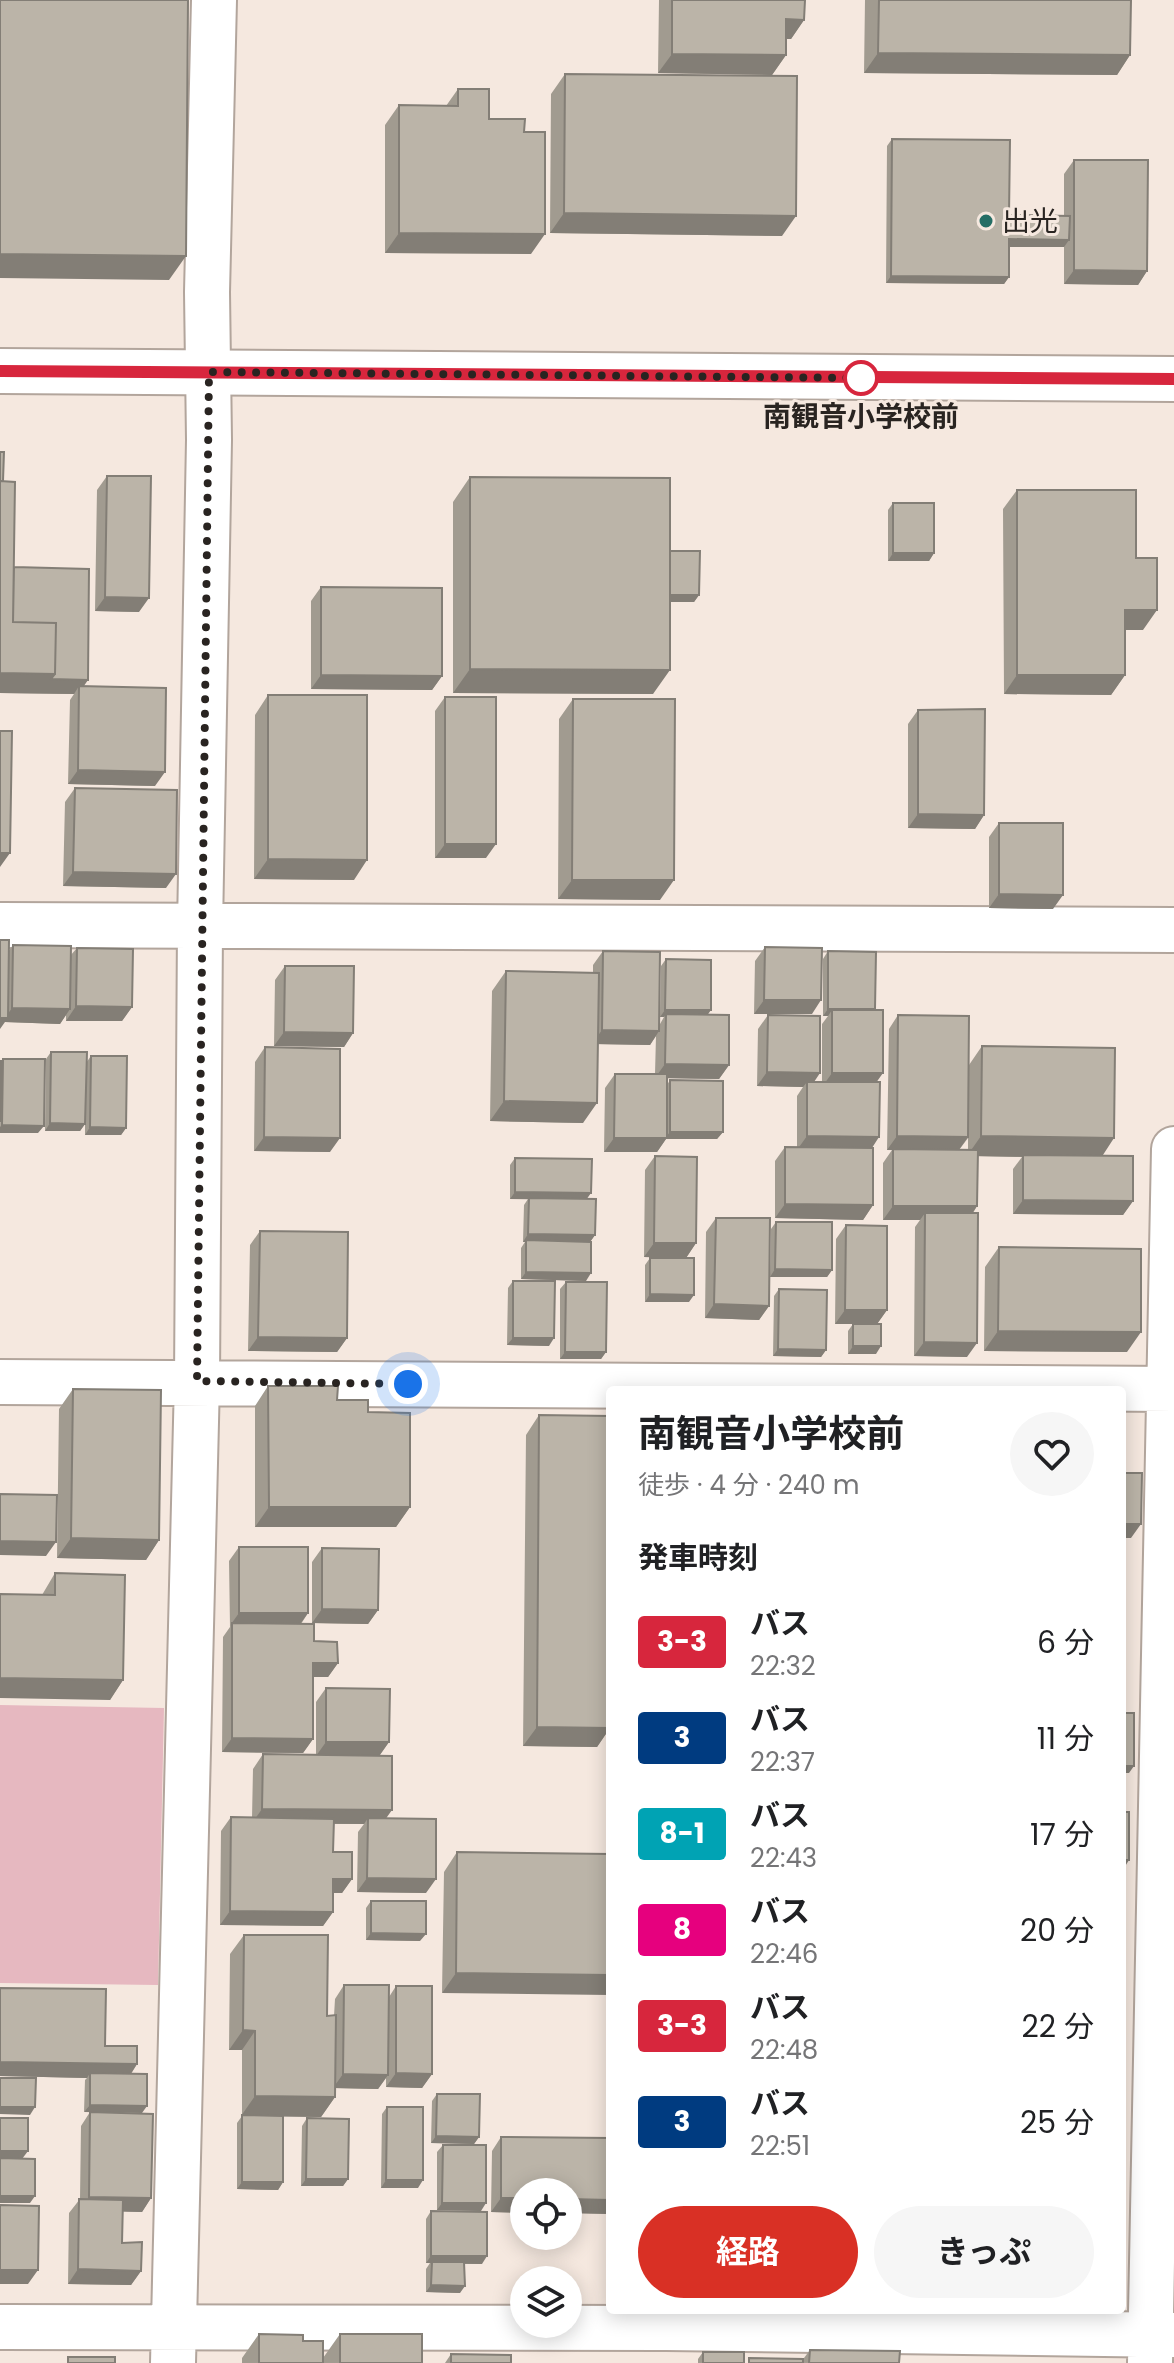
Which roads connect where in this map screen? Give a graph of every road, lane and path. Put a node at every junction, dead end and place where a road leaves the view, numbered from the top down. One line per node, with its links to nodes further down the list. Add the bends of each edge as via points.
1 (214, 0): 3 (street)
2 (0, 371): 3 (street)
3 (209, 372): 4 (street); 6 (street)
4 (1174, 379)
5 (0, 925): 6 (street)
6 (200, 927): 7 (street); 9 (street)
7 (1174, 930)
8 (1174, 1149): 13 (street)
9 (197, 1381): 10 (street); 11 (street); 17 (street)
10 (0, 1382)
11 (606, 1387)
12 (1126, 1389): 13 (street)
13 (1171, 1389): 16 (street)
14 (0, 2327): 17 (street)
15 (665, 2334): 16 (street); 17 (street)
16 (1158, 2344)
17 (174, 2345)

